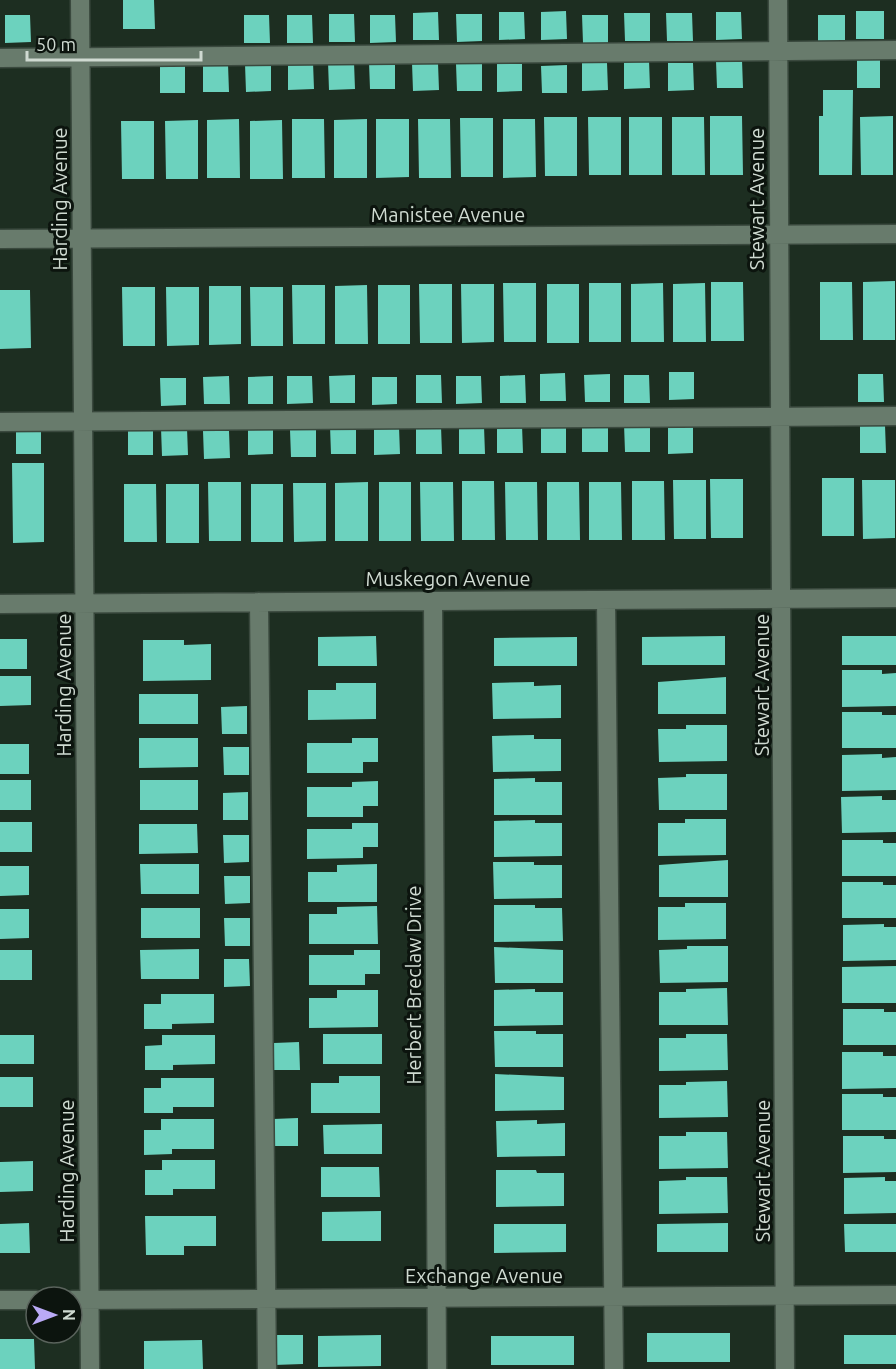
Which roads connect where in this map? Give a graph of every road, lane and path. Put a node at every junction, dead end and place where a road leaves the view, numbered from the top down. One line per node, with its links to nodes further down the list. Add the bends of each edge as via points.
1 (80, 0): 5 (street, Harding Avenue)
2 (778, 0): 4 (street, Stewart Avenue)
3 (896, 50): 4 (street)
4 (778, 51): 5 (street); 7 (street, Stewart Avenue)
5 (81, 57): 6 (street); 9 (street, Harding Avenue)
6 (0, 58)
7 (779, 234): 8 (street, Manistee Avenue); 9 (street, Manistee Avenue); 12 (street, Stewart Avenue)
8 (896, 234)
9 (82, 238): 10 (street, Manistee Avenue); 14 (street, Harding Avenue)
10 (0, 239)
11 (896, 416): 12 (street)
12 (779, 417): 14 (street); 15 (street, Stewart Avenue)
13 (0, 422): 14 (street)
14 (83, 422): 20 (street, Harding Avenue)
15 (783, 597): 16 (street, Muskegon Avenue); 17 (street, Muskegon Avenue); 23 (street, Stewart Avenue)
16 (896, 598)
17 (606, 600): 18 (street, Muskegon Avenue); 25 (street)
18 (433, 601): 19 (street, Muskegon Avenue); 26 (street, Herbert Breclaw Drive)
19 (259, 602): 20 (street, Muskegon Avenue); 27 (street)
20 (85, 603): 21 (street, Muskegon Avenue); 22 (street, Harding Avenue)
21 (0, 604)
22 (81, 1285)
23 (785, 1295): 24 (street, Exchange Avenue); 25 (street, Exchange Avenue); 36 (street, Stewart Avenue)
24 (896, 1295)
25 (613, 1296): 26 (street, Exchange Avenue); 35 (street)
26 (437, 1298): 27 (street, Exchange Avenue); 34 (street, Herbert Breclaw Drive)
27 (267, 1299): 30 (street, Exchange Avenue); 33 (street)
28 (0, 1300): 29 (street)
29 (24, 1300)
30 (84, 1300)
31 (84, 1323): 32 (street, Harding Avenue)
32 (90, 1369)
33 (267, 1369)
34 (437, 1369)
35 (614, 1369)
36 (785, 1369)

